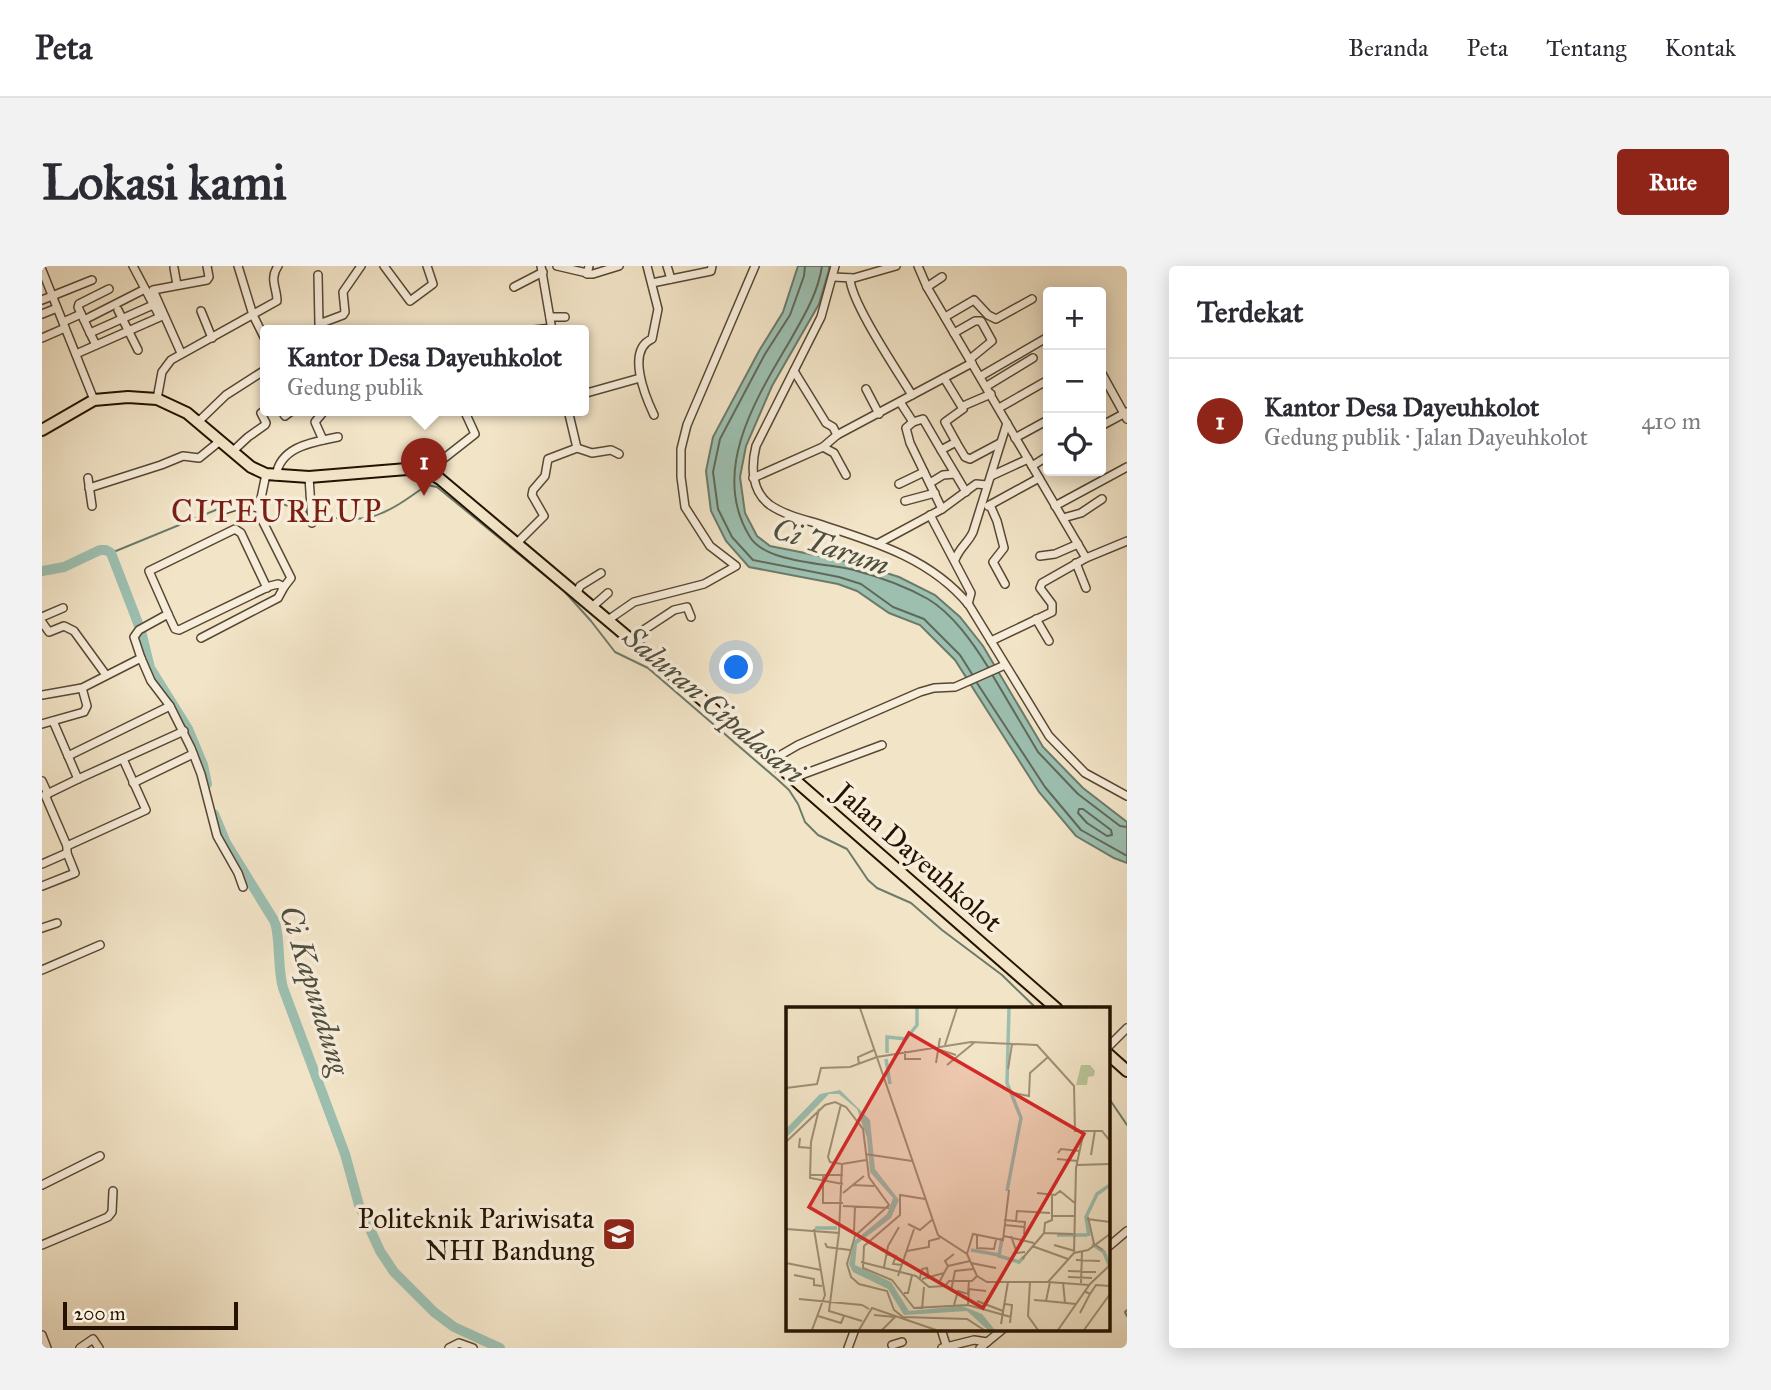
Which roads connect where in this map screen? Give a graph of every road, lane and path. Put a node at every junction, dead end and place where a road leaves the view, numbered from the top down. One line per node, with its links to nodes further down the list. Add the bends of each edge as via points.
1 (133, 266): 32 (street)
2 (207, 266): 28 (street, via 209,279)
3 (238, 266): 41 (street)
4 (278, 266): 41 (street, via 272,281 278,300)
5 (361, 266): 47 (street, via 343,292 344,314)
6 (384, 266): 7 (street, via 410,301 433,284)
7 (427, 266)
8 (557, 266): 20 (street)
9 (620, 266): 20 (street, via 593,274)
10 (647, 266): 27 (street)
11 (667, 266): 25 (street)
12 (712, 266): 25 (street, via 711,271)
13 (755, 266): 160 (street, via 681,449 685,504 707,543 735,568 704,584 634,602)
14 (835, 266): 22 (street)
15 (896, 266): 24 (street)
16 (918, 266): 29 (street)
17 (174, 268): 28 (street)
18 (542, 269): 30 (street); 43 (street)
19 (42, 270): 33 (street)
20 (588, 270)
21 (318, 275): 49 (street)
22 (833, 277): 24 (street); 66 (street, via 821,317)
23 (943, 277): 29 (street)
24 (850, 278): 76 (street, via 855,295)
25 (671, 279): 27 (street)
26 (92, 280): 33 (street)
27 (652, 284): 69 (street, via 658,315 652,339 646,341 639,359)
28 (177, 285): 63 (street, via 153,290)
29 (926, 287): 45 (street)
30 (514, 288)
31 (109, 289): 42 (street, via 79,304)
32 (145, 289): 36 (street); 42 (street)
33 (52, 296): 35 (street); 37 (street)
34 (1032, 299): 45 (street, via 996,319 974,300)
35 (42, 300)
36 (153, 304): 46 (street); 54 (street, via 159,317)
37 (57, 308): 40 (street); 48 (street)
38 (118, 310): 46 (street)
39 (201, 311): 58 (street)
40 (42, 314)
41 (253, 315): 53 (street); 58 (street)
42 (82, 317): 48 (street); 55 (street)
43 (550, 317): 44 (street); 52 (street)
44 (565, 317)
45 (945, 317): 56 (street)
46 (123, 318): 54 (street); 55 (street)
47 (330, 321): 50 (street); 51 (street)
48 (64, 325): 57 (street); 62 (street)
49 (319, 325)
50 (323, 325)
51 (332, 325)
52 (551, 325)
53 (260, 329)
54 (129, 330): 60 (street); 61 (street)
55 (90, 333): 60 (street)
56 (954, 333): 65 (street); 65 (street, via 975,321 983,324 992,341)
57 (42, 338)
58 (212, 338): 63 (street)
59 (1043, 340): 68 (street)
60 (96, 345): 62 (street)
61 (138, 350)
62 (76, 354): 78 (street)
63 (181, 354): 77 (street, via 162,372)
64 (1033, 358): 74 (street)
65 (971, 361): 68 (street); 70 (street)
66 (794, 371): 95 (street); 118 (street, via 756,446)
67 (260, 373): 89 (street, via 226,395)
68 (981, 376): 74 (street)
69 (640, 378): 75 (street); 83 (street)
70 (944, 378): 76 (street); 80 (street)
71 (1043, 383): 81 (street)
72 (866, 389): 82 (street)
73 (1106, 389): 84 (street)
74 (989, 390): 80 (street); 81 (street)
75 (589, 392)
76 (912, 395): 79 (street)
77 (158, 399): 78 (main road); 89 (main road)
78 (94, 400): 94 (main road)
79 (901, 402): 82 (street); 90 (street)
80 (962, 407): 100 (street, via 945,422)
81 (999, 408): 92 (street)
82 (879, 414): 95 (street)
83 (654, 415)
84 (1126, 415): 93 (street)
85 (263, 416): 105 (street, via 265,425)
86 (320, 416): 98 (street, via 315,422)
87 (467, 416): 113 (street, via 475,434 438,463)
88 (569, 416): 103 (street)
89 (198, 422): 99 (main road)
90 (913, 422): 104 (street, via 923,419); 110 (street, via 906,428 908,438)
91 (1043, 422): 97 (street)
92 (1007, 423): 97 (street); 101 (street)
93 (1106, 424)
94 (42, 430)
95 (837, 435): 102 (street)
96 (338, 437): 98 (street)
97 (1015, 438): 108 (street)
98 (323, 440): 112 (street, via 292,451)
99 (220, 441): 105 (main road); 123 (street, via 197,458 183,456)
100 (956, 442): 101 (street, via 968,459); 104 (street)
101 (1000, 443): 115 (street)
102 (823, 447): 114 (street, via 834,453); 118 (street)
103 (577, 448): 106 (street); 139 (street, via 547,460 545,476 532,495 544,516)
104 (941, 450): 111 (street)
105 (233, 452): 112 (main road, via 251,467)
106 (619, 454)
107 (1043, 458): 108 (street)
108 (1030, 462): 115 (street); 119 (street)
109 (1127, 467): 131 (street)
110 (924, 472): 120 (street); 121 (street)
111 (955, 474): 120 (street); 124 (street)
112 (271, 475): 116 (main road, Jalan Dayeuhkolot); 128 (street)
113 (434, 475): 116 (main road, Jalan Dayeuhkolot, via 407,469); 139 (main road, Jalan Dayeuhkolot)
114 (846, 475)
115 (991, 476): 122 (street)
116 (309, 477): 136 (street)
117 (88, 478): 123 (street)
118 (753, 478): 140 (street, via 763,498 786,513)
119 (1039, 478): 129 (street); 131 (street)
120 (930, 483): 125 (street)
121 (899, 485)
122 (987, 485): 124 (street, via 976,484); 134 (street)
123 (89, 488): 130 (street)
124 (966, 492): 132 (street)
125 (935, 493): 127 (street); 132 (street)
126 (1102, 499): 137 (street)
127 (905, 501)
128 (260, 504): 133 (street); 148 (street, via 262,520 291,578)
129 (990, 505): 134 (street); 147 (street, via 1004,548 993,562)
130 (92, 506)
131 (1055, 506): 137 (street)
132 (942, 509): 135 (street)
133 (224, 510)
134 (979, 510): 144 (street, via 969,541)
135 (930, 515): 140 (street); 144 (street)
136 (312, 517)
137 (1063, 519): 141 (street)
138 (1127, 541): 143 (street)
139 (517, 542): 151 (main road, Jalan Dayeuhkolot)
140 (879, 542): 153 (street, via 926,568)
141 (1078, 544): 142 (street); 143 (street)
142 (1040, 556)
143 (1086, 558): 145 (street)
144 (955, 560): 153 (street, via 971,593)
145 (1076, 563): 150 (street); 158 (street, via 1042,583 1040,588 1053,608)
146 (601, 573): 151 (street)
147 (1005, 584)
148 (284, 587): 149 (street, via 274,584); 161 (street, via 278,598)
149 (267, 588): 156 (street, via 179,630); 156 (street, via 235,529 149,571)
150 (1086, 588)
151 (577, 593): 154 (main road, Jalan Dayeuhkolot)
152 (608, 593): 154 (street)
153 (968, 604): 163 (street)
154 (592, 607): 160 (main road, Jalan Dayeuhkolot)
155 (63, 608): 159 (street)
156 (168, 614): 165 (street, via 134,637)
157 (691, 617): 162 (street, via 687,607 674,610)
158 (1036, 619): 163 (street); 164 (street)
159 (42, 620): 167 (street, via 49,632 64,625 74,631)
160 (608, 620): 162 (main road, Jalan Dayeuhkolot)
161 (201, 638)
162 (630, 639): 178 (main road, Jalan Dayeuhkolot)
163 (991, 641): 166 (street)
164 (1049, 641)
165 (141, 659): 167 (street); 170 (street)
166 (1005, 665): 178 (street, via 961,685 920,692); 184 (street, via 1055,744 1093,779)
167 (106, 675): 168 (street)
168 (82, 688): 169 (street); 171 (street, via 87,709)
169 (42, 695)
170 (170, 706): 173 (street); 176 (street)
171 (53, 721): 172 (street); 176 (street)
172 (42, 724)
173 (184, 731): 175 (street); 177 (street)
174 (882, 745): 179 (street)
175 (193, 754): 182 (street); 188 (street, via 217,836)
176 (68, 756): 180 (street)
177 (122, 759): 180 (street); 182 (street)
178 (772, 760): 179 (main road, Jalan Dayeuhkolot)
179 (793, 778): 193 (main road, Jalan Dayeuhkolot)
180 (78, 779): 183 (street)
181 (42, 781): 183 (street)
182 (134, 783): 185 (street, via 146,810)
183 (48, 794): 185 (street)
184 (1127, 796)
185 (67, 849): 186 (street); 187 (street, via 75,873)
186 (42, 864)
187 (42, 886)
188 (243, 887)
189 (57, 923): 190 (street)
190 (42, 928)
191 (100, 945): 192 (street)
192 (42, 970)
193 (1053, 1007)
194 (1127, 1028): 195 (street)
195 (1110, 1045)
196 (1110, 1056): 197 (main road)
197 (1127, 1071)
198 (100, 1156): 199 (street)
199 (42, 1185)
200 (113, 1191): 202 (street, via 108,1217)
201 (1127, 1231): 203 (street)
202 (42, 1245)
203 (1110, 1245)
204 (855, 1330): 216 (street)
205 (941, 1330): 217 (street)
206 (1002, 1330): 209 (street)
207 (42, 1335): 211 (street)
208 (902, 1342): 210 (street)
209 (987, 1342): 217 (street, via 974,1340); 218 (street)
210 (891, 1344)
211 (47, 1348)
212 (80, 1348): 213 (street, via 93,1339)
213 (99, 1348)
214 (449, 1348): 215 (street, via 459,1343)
215 (473, 1348)
216 (848, 1348)
217 (945, 1348)
218 (979, 1348)

